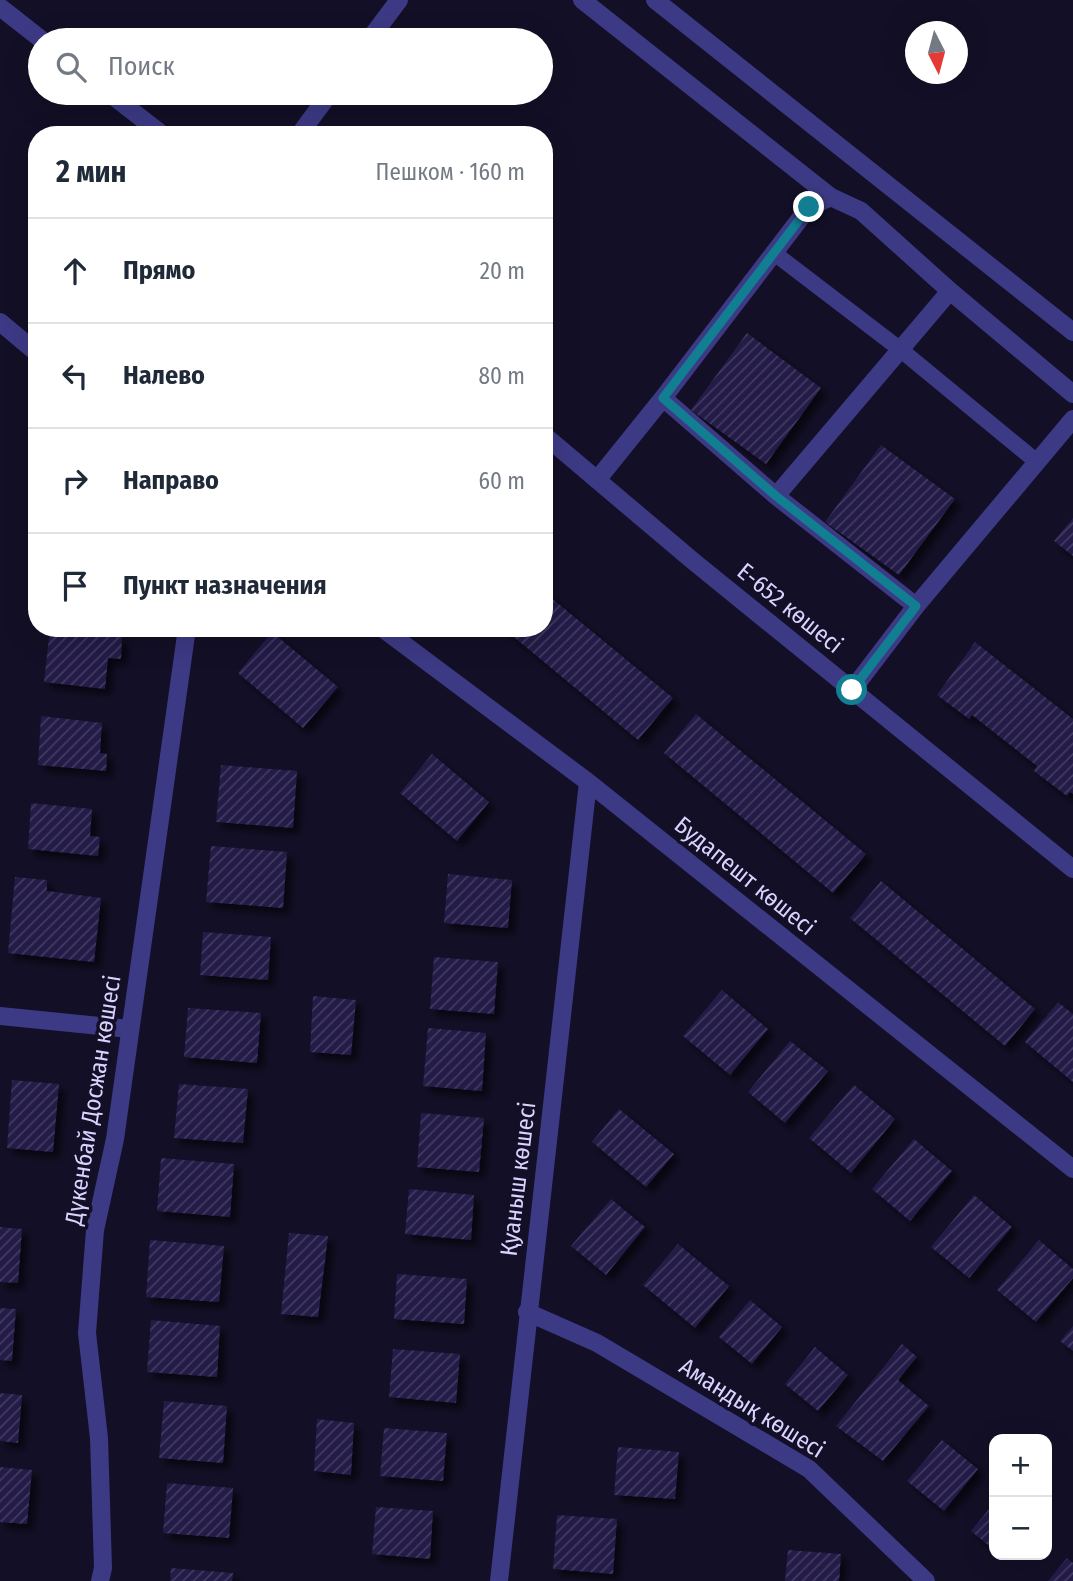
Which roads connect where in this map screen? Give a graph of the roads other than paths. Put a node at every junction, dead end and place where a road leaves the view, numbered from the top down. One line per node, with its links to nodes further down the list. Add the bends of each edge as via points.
1 (399, 0): 5 (street)
2 (582, 0): 11 (street)
3 (655, 0): 15 (street)
4 (0, 7): 6 (street)
5 (378, 28)
6 (28, 29)
7 (124, 105): 9 (street)
8 (321, 105): 10 (street)
9 (151, 126)
10 (306, 126)
11 (831, 197): 12 (street, via 809,207); 13 (street, via 860,211)
12 (774, 253): 17 (lane); 19 (street)
13 (950, 292): 17 (street); 18 (street)
14 (0, 322): 16 (street)
15 (1073, 332)
16 (28, 345)
17 (901, 349): 22 (lane); 24 (street)
18 (1073, 394)
19 (663, 398): 23 (street); 24 (street)
20 (1073, 419): 22 (street)
21 (553, 443): 23 (street, Е-652 көшесі)
22 (1037, 462): 25 (street)
23 (597, 480): 28 (street, Е-652 көшесі)
24 (776, 496): 25 (street)
25 (916, 606): 28 (street)
26 (186, 637): 32 (street, Дүкенбай Досжан көшесі)
27 (394, 637): 29 (street, Будапешт көшесі)
28 (852, 690): 30 (street, Е-652 көшесі)
29 (588, 782): 33 (street, Будапешт көшесі); 34 (street, Қуаныш көшесі)
30 (1073, 869)
31 (0, 1016): 32 (street)
32 (130, 1029): 35 (street, Дүкенбай Досжан көшесі, via 115,1139 96,1230 87,1333 99,1438)
33 (1071, 1162)
34 (527, 1312): 36 (street, Қуаныш көшесі); 37 (street, Амандық көшесі, via 597,1343 809,1469)
35 (100, 1581)
36 (499, 1581)
37 (926, 1581)

